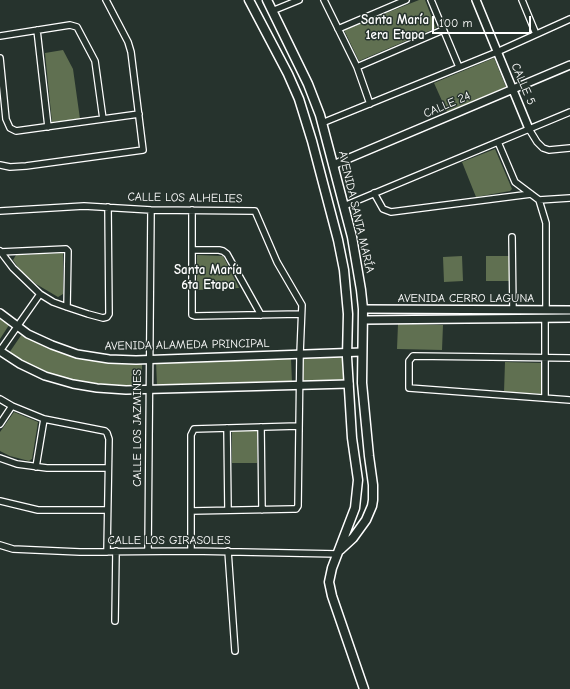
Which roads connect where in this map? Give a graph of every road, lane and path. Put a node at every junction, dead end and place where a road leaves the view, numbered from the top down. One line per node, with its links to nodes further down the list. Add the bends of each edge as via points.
1 (106, 0): 25 (street, via 131,52)
2 (249, 0): 60 (main road, AVENIDA SANTA MARÍA, via 288,74 312,141 344,270 348,314)
3 (267, 0): 10 (main road, AVENIDA SANTA MARÍA)
4 (299, 0): 10 (street)
5 (324, 0): 12 (street)
6 (406, 0): 12 (street)
7 (431, 0): 14 (street)
8 (476, 0): 17 (street, CALLE 5)
9 (522, 0): 15 (street)
10 (272, 11): 27 (main road, AVENIDA SANTA MARÍA, via 308,84)
11 (570, 19): 15 (street)
12 (338, 29): 20 (street)
13 (37, 30): 16 (street); 26 (street, via 70,25 77,27 95,61); 28 (street)
14 (443, 30): 20 (street); 21 (street)
15 (536, 34): 17 (street)
16 (0, 36)
17 (497, 52): 21 (street); 22 (street, CALLE 5)
18 (0, 58): 28 (street, via 7,124 16,131)
19 (570, 65): 22 (street, CALLE 24)
20 (357, 67): 23 (street)
21 (459, 68): 23 (street)
22 (513, 90): 29 (street, CALLE 5); 33 (street, CALLE 24)
23 (370, 104): 27 (street)
24 (570, 112): 29 (street)
25 (139, 114): 26 (street); 32 (street, via 143,150 26,166 10,167)
26 (103, 119): 28 (street)
27 (322, 123): 33 (main road, AVENIDA SANTA MARÍA)
28 (48, 127)
29 (529, 129): 30 (street); 31 (street, CALLE 5, via 542,148)
30 (498, 142): 34 (street); 35 (street, via 515,182)
31 (570, 148)
32 (0, 164)
33 (333, 165): 38 (main road, AVENIDA SANTA MARÍA)
34 (374, 193): 35 (street, via 383,209 390,212); 38 (street)
35 (531, 194): 37 (street)
36 (570, 198): 37 (street)
37 (539, 200): 50 (street, via 546,223)
38 (344, 206): 48 (main road, AVENIDA SANTA MARÍA, via 352,237)
39 (108, 207): 40 (street, CALLE LOS ALHELIES); 41 (street, CALLE LOS ALHELIES); 47 (street, via 109,314 103,318)
40 (0, 210)
41 (151, 210): 42 (street, CALLE LOS ALHELIES); 65 (street, CALLE LOS JAZMINES)
42 (192, 210): 44 (street); 53 (street, CALLE LOS ALHELIES, via 255,211 277,262 302,305)
43 (512, 238): 49 (street)
44 (192, 250): 54 (street, via 219,250 227,254); 54 (street, via 192,315)
45 (0, 251): 46 (street, via 13,268); 47 (street, via 66,249)
46 (40, 294): 47 (street); 58 (street)
47 (67, 308)
48 (363, 309): 49 (street, AVENIDA CERRO LAGUNA); 57 (main road, AVENIDA SANTA MARÍA)
49 (513, 310): 50 (street, AVENIDA CERRO LAGUNA)
50 (546, 310): 51 (street, AVENIDA CERRO LAGUNA)
51 (570, 310)
52 (0, 313): 58 (street, AVENIDA ALAMEDA PRINCIPAL)
53 (301, 314): 54 (street); 62 (street, CALLE LOS ALHELIES)
54 (261, 315)
55 (545, 318): 56 (street); 57 (street); 63 (street)
56 (570, 318)
57 (363, 320): 61 (main road, AVENIDA SANTA MARÍA)
58 (17, 326): 59 (street); 65 (street, AVENIDA ALAMEDA PRINCIPAL, via 28,334 77,354 108,360)
59 (0, 351): 68 (street, via 45,376 73,384 126,390)
60 (347, 352): 61 (street, AVENIDA ALAMEDA PRINCIPAL); 62 (street, AVENIDA ALAMEDA PRINCIPAL); 66 (main road, AVENIDA SANTA MARÍA)
61 (362, 352): 92 (main road, AVENIDA SANTA MARÍA, via 373,500 366,520)
62 (300, 354): 65 (street, AVENIDA ALAMEDA PRINCIPAL); 67 (street, CALLE LOS ALHELIES)
63 (545, 358): 64 (street); 69 (street); 69 (street, via 413,356 409,361 409,388)
64 (570, 358)
65 (150, 359): 68 (street, CALLE LOS JAZMINES)
66 (349, 384): 67 (street); 92 (main road, AVENIDA SANTA MARÍA, via 352,438 358,480 355,508)
67 (299, 386): 68 (street); 75 (street, CALLE LOS ALHELIES)
68 (150, 389): 87 (street, CALLE LOS JAZMINES)
69 (545, 398): 71 (street)
70 (0, 399): 72 (street)
71 (570, 400)
72 (12, 406): 73 (street); 74 (street)
73 (44, 419): 79 (street); 80 (street, via 107,433)
74 (0, 424)
75 (298, 426): 76 (street); 84 (street, CALLE LOS ALHELIES, via 298,506 293,510)
76 (261, 427): 77 (street); 84 (street)
77 (227, 428): 83 (street); 85 (street, via 194,429 192,432)
78 (0, 458): 79 (street)
79 (36, 467): 80 (street)
80 (108, 468): 82 (street)
81 (0, 501): 82 (street, via 38,510)
82 (107, 510): 90 (street)
83 (228, 510): 84 (street); 85 (street)
84 (262, 510)
85 (191, 511): 88 (street)
86 (0, 545): 90 (street, CALLE LOS GIRASOLES, via 13,550)
87 (148, 551): 88 (street, CALLE LOS GIRASOLES); 91 (street, CALLE LOS GIRASOLES)
88 (191, 551): 89 (street, CALLE LOS GIRASOLES)
89 (228, 551): 92 (street, CALLE LOS GIRASOLES); 94 (street)
90 (107, 552): 91 (street, CALLE LOS GIRASOLES)
91 (116, 552): 93 (street)
92 (339, 552): 95 (main road, AVENIDA SANTA MARÍA, via 332,568 330,587)
93 (115, 621)
94 (235, 652)
95 (364, 689)

